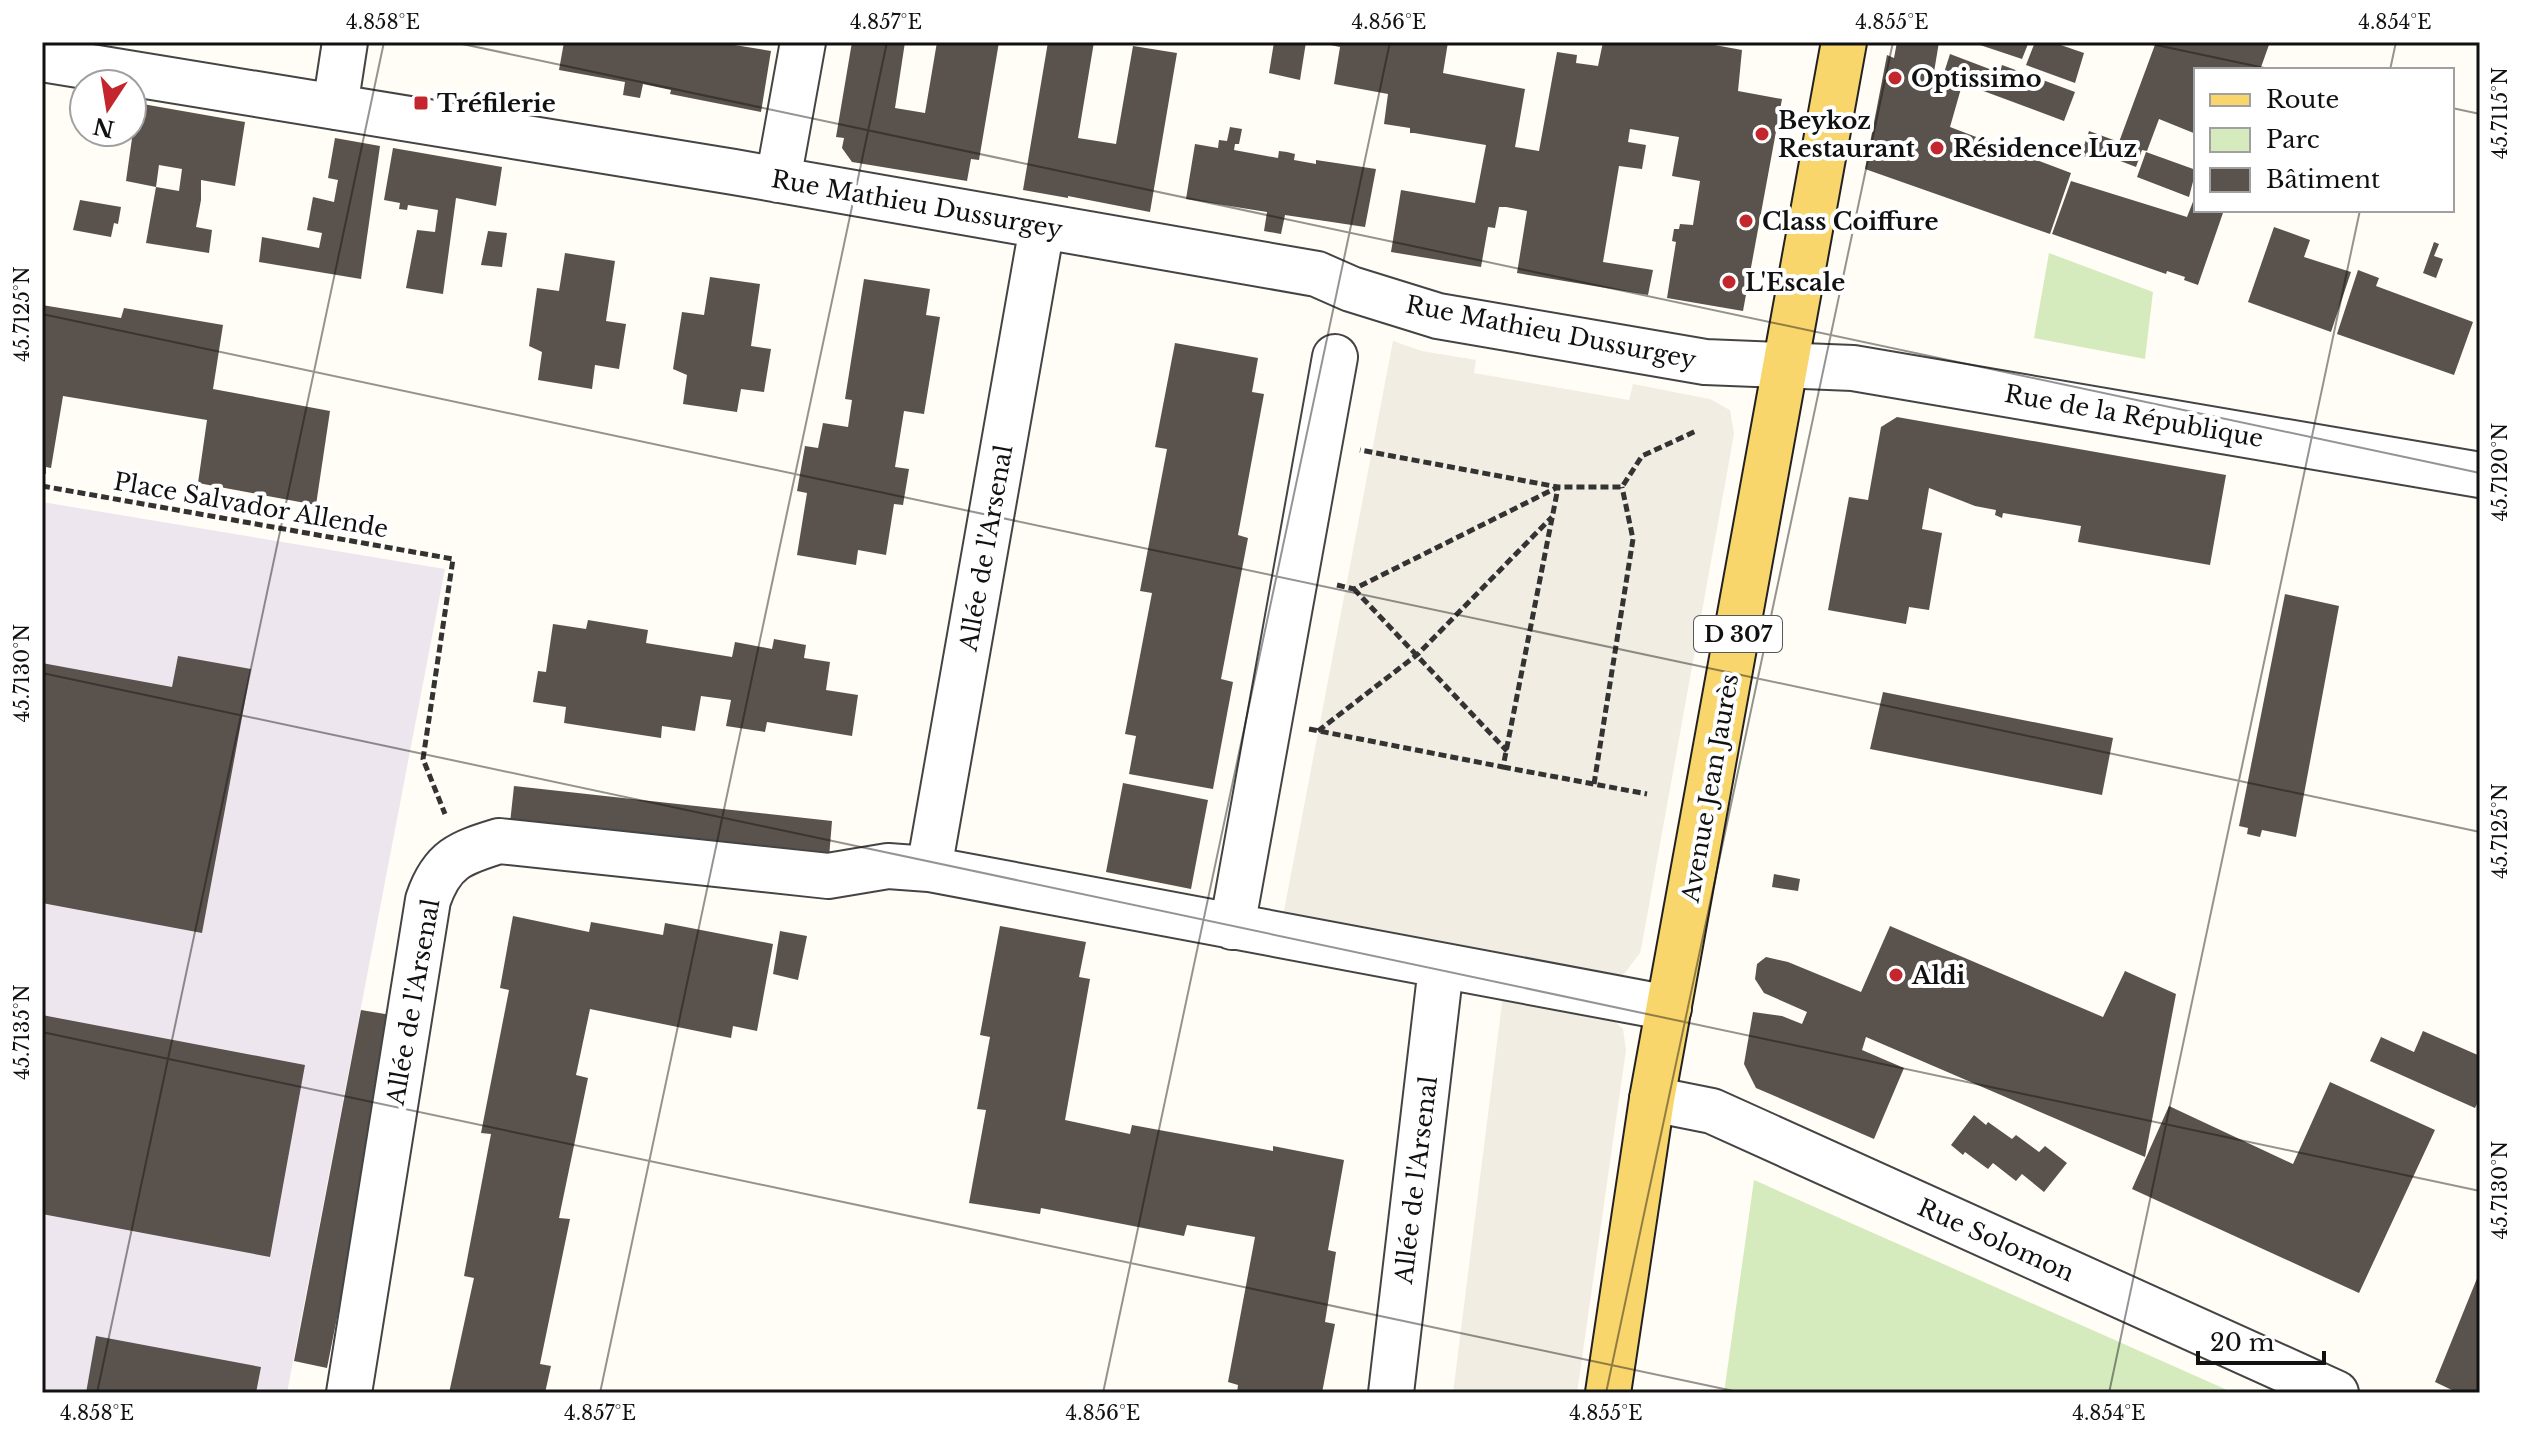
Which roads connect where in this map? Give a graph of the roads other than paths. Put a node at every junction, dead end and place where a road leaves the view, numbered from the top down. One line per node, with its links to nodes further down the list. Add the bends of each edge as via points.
1 (345, 42): 5 (street)
2 (803, 42): 6 (street)
3 (1844, 42): 9 (main road, Avenue Jean Jaurès / D 307)
4 (42, 59): 5 (street, Rue Mathieu Dussurgey)
5 (335, 107): 6 (street, Rue Mathieu Dussurgey)
6 (778, 180): 7 (street, Rue Mathieu Dussurgey)
7 (1042, 227): 9 (street, Rue Mathieu Dussurgey, via 1317,274 1438,316 1705,362); 11 (street, Allée de l'Arsenal)
8 (1335, 357): 12 (street)
9 (1787, 365): 10 (street, Rue de la République, via 1853,368); 14 (main road, Avenue Jean Jaurès / D 307)
10 (2480, 475)
11 (929, 869): 12 (street, Allée de l'Arsenal); 16 (street, Allée de l'Arsenal, via 888,866 828,876 499,841 464,851 436,876)
12 (1232, 927): 13 (street, Allée de l'Arsenal)
13 (1441, 967): 14 (street, Allée de l'Arsenal); 17 (street, Allée de l'Arsenal)
14 (1669, 1008): 15 (main road, Avenue Jean Jaurès / D 307)
15 (1652, 1099): 18 (main road, Avenue Jean Jaurès / D 307); 19 (street, Rue Solomon, via 1712,1111)
16 (349, 1393)
17 (1391, 1393)
18 (1608, 1393)
19 (2336, 1393)

